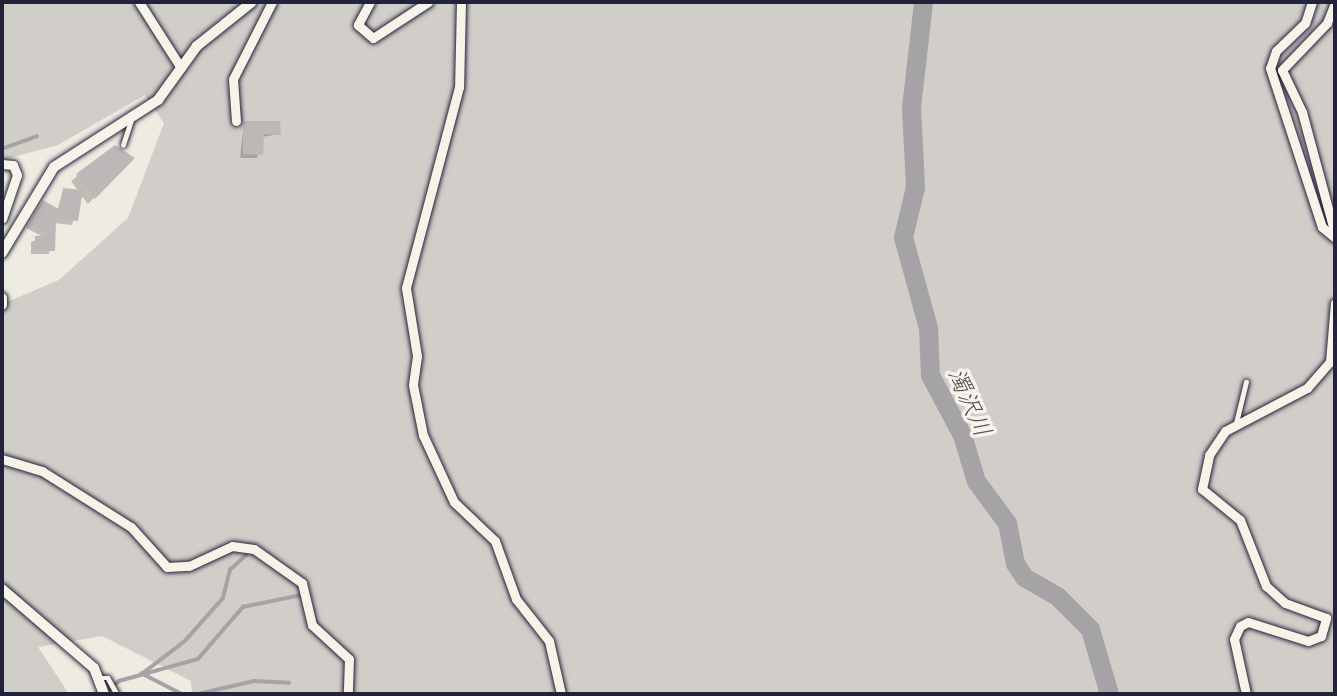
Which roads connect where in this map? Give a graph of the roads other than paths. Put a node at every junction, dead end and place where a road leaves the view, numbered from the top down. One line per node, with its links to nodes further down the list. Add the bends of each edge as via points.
1 (139, 2): 9 (street)
2 (252, 2): 9 (street, via 197,46)
3 (272, 2): 11 (street, via 233,79)
4 (370, 2): 5 (street, via 358,25 373,38)
5 (428, 2)
6 (461, 2): 29 (street, via 458,87 406,288 417,356 413,385 424,435 454,502 495,541 516,599 549,642)
7 (1312, 2): 16 (street, via 1305,23 1276,51 1270,68 1322,227)
8 (1335, 3): 16 (street, via 1326,23 1282,70 1302,112)
9 (181, 68): 10 (street, via 168,91)
10 (131, 117): 12 (lane); 15 (street, via 54,167)
11 (236, 121)
12 (122, 145)
13 (2, 164): 14 (street, via 13,165 17,175)
14 (2, 219)
15 (3, 236): 17 (street)
16 (1335, 236)
17 (2, 253)
18 (2, 298): 20 (street)
19 (1335, 303): 22 (street, via 1330,362 1307,388)
20 (2, 305)
21 (1246, 382): 22 (lane)
22 (1236, 423): 30 (street, via 1213,445 1202,489 1240,520 1266,586 1285,603 1326,618 1321,636 1308,641 1248,622 1240,626 1234,639)
23 (2, 459): 28 (street, via 42,471 131,527 167,567 190,566 232,546 254,549 302,583 312,625 349,659)
24 (2, 589): 25 (street)
25 (100, 678): 26 (street); 27 (lane, via 108,678)
26 (104, 694)
27 (117, 694)
28 (348, 694)
29 (561, 694)
30 (1246, 694)

